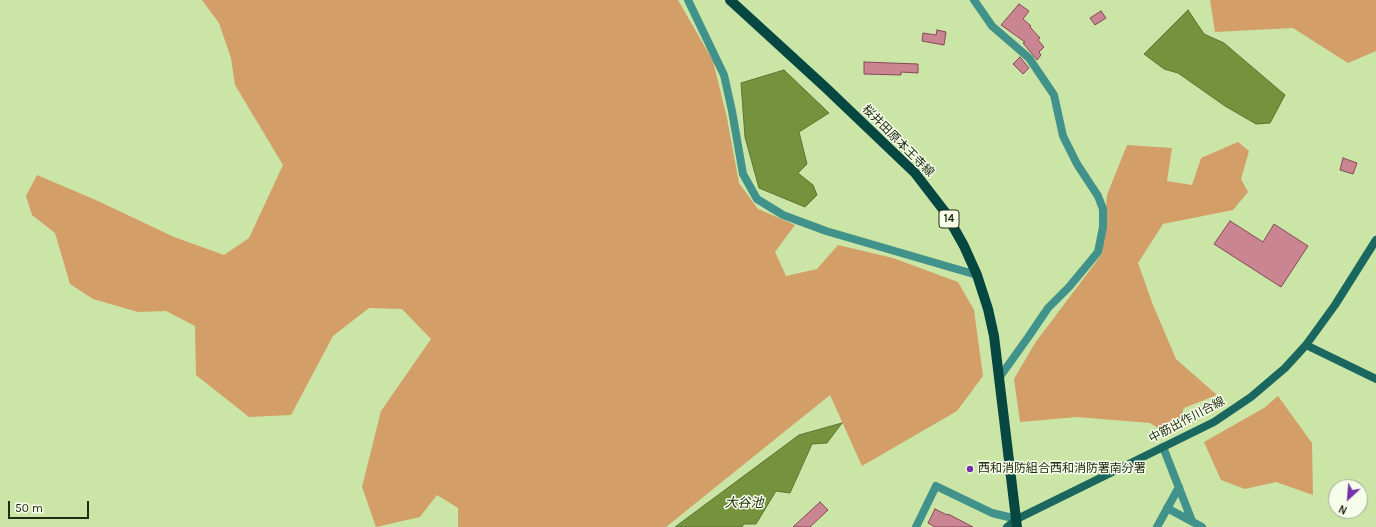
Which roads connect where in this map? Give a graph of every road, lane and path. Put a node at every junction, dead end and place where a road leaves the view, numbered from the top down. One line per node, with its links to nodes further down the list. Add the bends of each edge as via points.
1 (688, 0): 5 (street, via 724,75 743,174 757,199 783,215 826,231)
2 (730, 0): 5 (main road, 桜井田原本王寺線 / 14, via 915,174 945,212)
3 (974, 0): 7 (street, via 992,26 1029,58 1054,95 1063,136 1103,209 1098,252 1048,308)
4 (1376, 240): 6 (main road, 中筋出作川合線)
5 (977, 275): 7 (main road, 桜井田原本王寺線 / 14, via 994,336)
6 (1306, 345): 8 (main road); 9 (main road, 中筋出作川合線, via 1285,368 1251,397 1214,422)
7 (999, 378): 13 (main road, 桜井田原本王寺線 / 14)
8 (1376, 379)
9 (1163, 447): 10 (street); 13 (main road, 中筋出作川合線)
10 (1179, 487): 11 (street); 12 (street)
11 (1167, 508): 12 (street); 16 (street)
12 (1192, 521): 17 (street)
13 (1017, 523): 14 (street, via 936,486); 15 (main road, 中筋出作川合線)
14 (916, 527)
15 (1007, 527)
16 (1157, 527)
17 (1202, 527)

